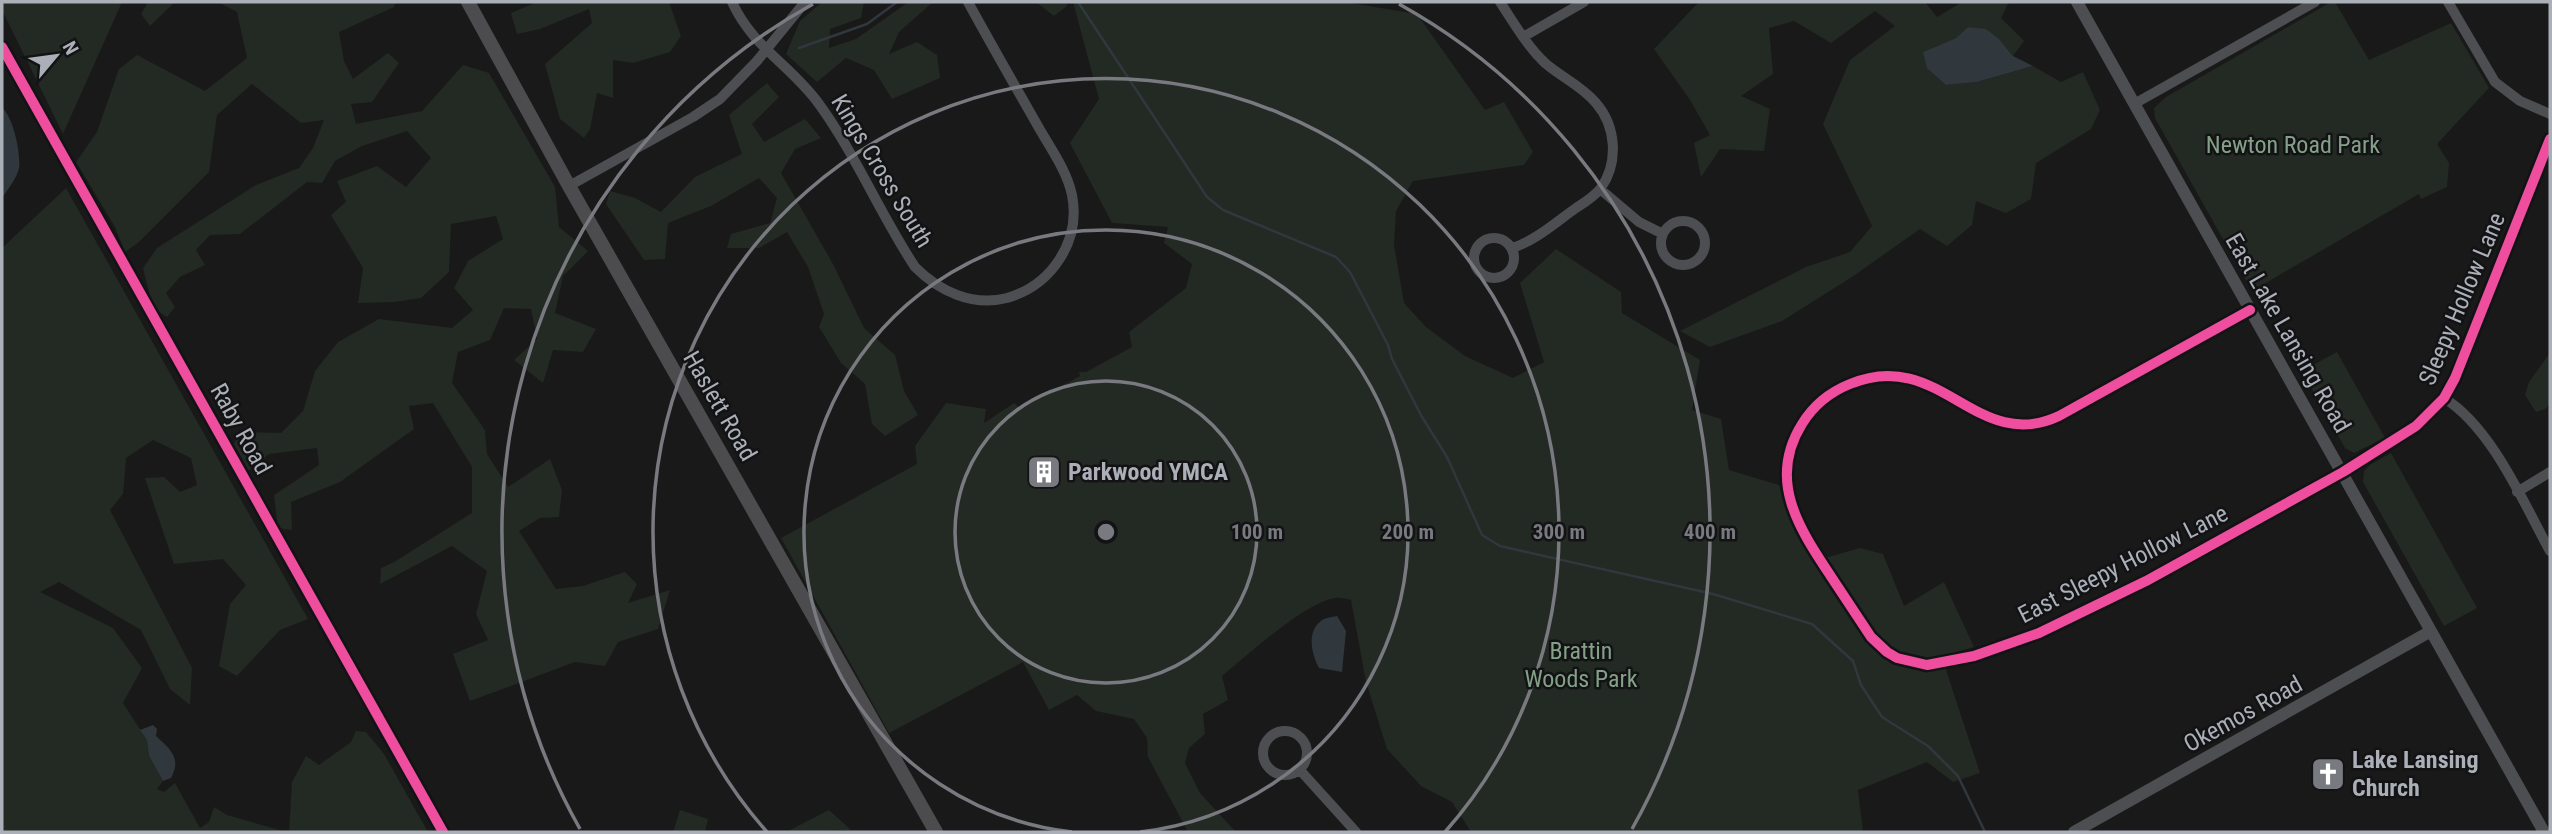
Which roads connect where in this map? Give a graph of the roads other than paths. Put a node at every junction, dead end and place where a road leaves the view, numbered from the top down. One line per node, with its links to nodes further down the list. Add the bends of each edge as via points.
1 (468, 2): 16 (main road, Haslett Road)
2 (732, 2): 12 (street, Kings Cross South)
3 (805, 2): 12 (street)
4 (968, 2): 12 (street, Kings Cross South, via 1072,194 1073,221 1067,246 1052,270 1030,289 1009,297 986,300 956,295 928,280 905,251 817,102)
5 (1500, 2): 10 (street)
6 (1584, 2): 10 (street)
7 (2077, 2): 13 (street, East Lake Lansing Road)
8 (2315, 2): 13 (street)
9 (2448, 2): 14 (street, via 2495,82 2520,101)
10 (1523, 37): 17 (street, via 1544,61 1592,98 1607,119 1613,135 1612,154)
11 (2, 47): 28 (street, Raby Road)
12 (765, 50): 16 (street, via 720,99)
13 (2134, 104): 20 (street, East Lake Lansing Road)
14 (2550, 114)
15 (2550, 139): 21 (street, Sleepy Hollow Lane, via 2465,356)
16 (569, 186): 29 (main road, Haslett Road)
17 (1600, 189): 18 (street, via 1639,222); 19 (street, via 1528,242)
18 (1663, 234): 18 (street, via 1662,247 1675,263 1694,262 1703,251 1704,236 1688,222 1673,223)
19 (1511, 248): 19 (street, via 1501,239 1488,238 1477,247 1475,266 1490,278 1503,276 1512,267)
20 (2250, 310): 22 (street, East Lake Lansing Road); 22 (street, East Sleepy Hollow Lane, via 2041,423 2003,423 1926,383 1891,376 1845,386 1815,407 1800,427 1788,463 1787,489 1794,514 1871,637 1887,652 1913,664 1935,665 2057,625)
21 (2444, 398): 22 (street, Sleepy Hollow Lane, via 2416,426); 24 (street, via 2482,432)
22 (2343, 472): 26 (street, East Lake Lansing Road)
23 (2550, 472): 24 (street)
24 (2517, 492): 25 (street)
25 (2550, 551)
26 (2431, 631): 31 (street, Okemos Road); 32 (street, East Lake Lansing Road)
27 (1299, 769): 27 (street, via 1307,757 1300,737 1287,731 1273,734 1263,752 1267,766 1286,775); 30 (street)
28 (443, 832)
29 (936, 832)
30 (1356, 832)
31 (2074, 832)
32 (2544, 832)

